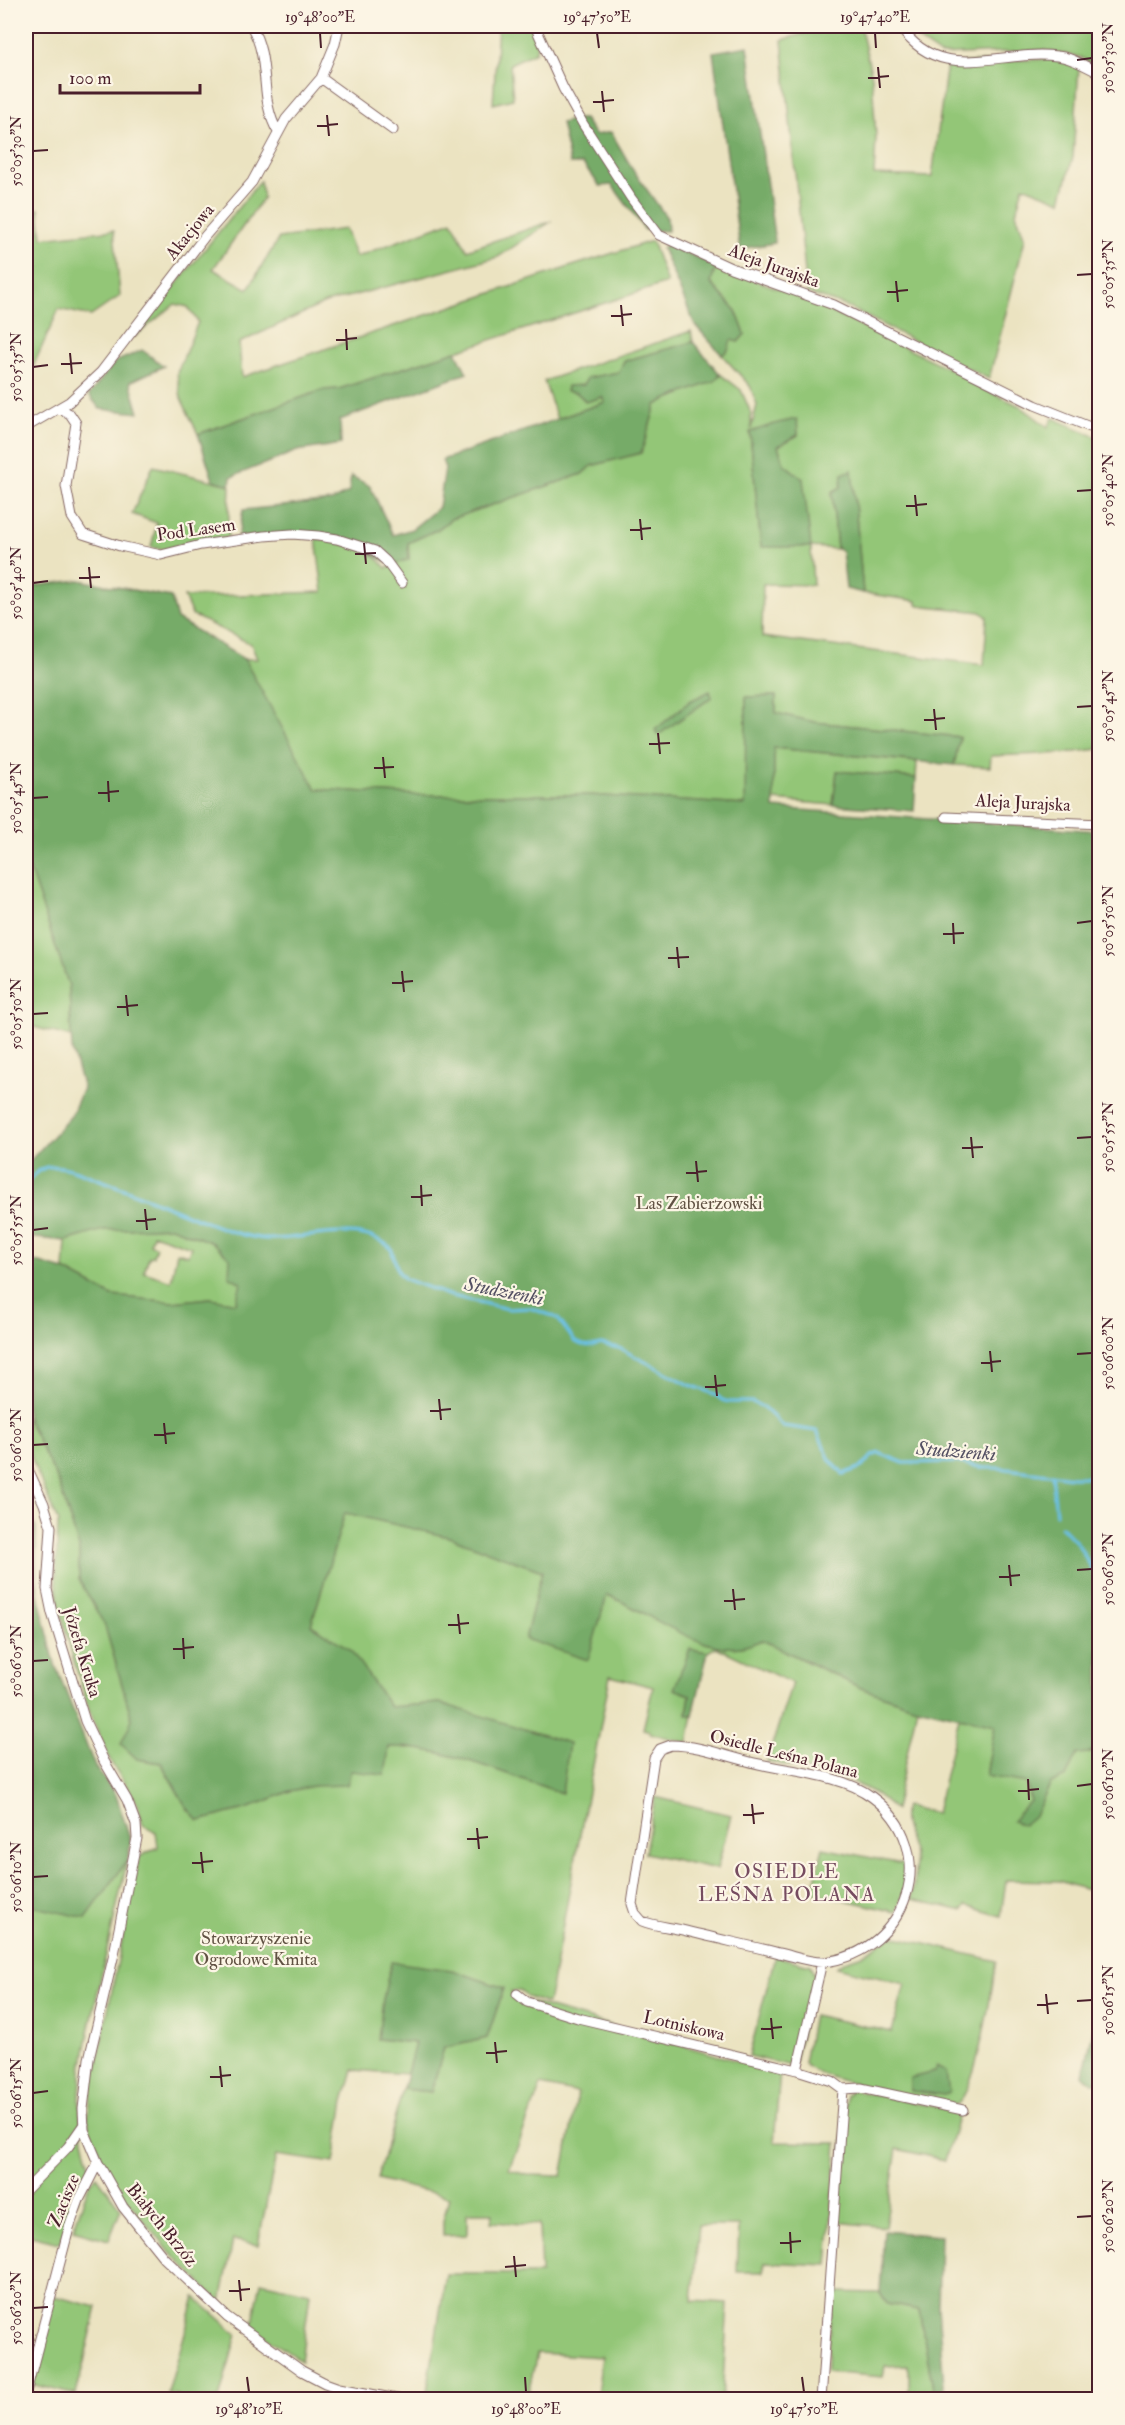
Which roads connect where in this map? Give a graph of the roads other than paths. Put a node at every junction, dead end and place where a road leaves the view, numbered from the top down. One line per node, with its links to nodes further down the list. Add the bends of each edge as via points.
1 (251, 26): 8 (street, via 262,46 269,114)
2 (339, 26): 6 (street, Akacjowa)
3 (536, 26): 11 (street, Aleja Jurajska, via 583,124 659,235 731,268 834,305 1035,405)
4 (899, 26): 5 (street, via 928,54 943,60 1058,56)
5 (1100, 74)
6 (321, 78): 7 (street); 8 (street, Akacjowa)
7 (393, 130)
8 (278, 132): 9 (street, Akacjowa, via 252,182 205,236 108,363 84,390)
9 (58, 408): 10 (street, Akacjowa); 12 (street, Pod Lasem, via 70,414 76,423 66,486 72,517 83,534 161,555 264,536 318,536 375,551)
10 (26, 427)
11 (1100, 431)
12 (402, 583)
13 (946, 816): 14 (street, Aleja Jurajska)
14 (1100, 824)
15 (26, 1465): 16 (street, Józefa Kruka, via 51,1527 47,1589 52,1613 85,1721 128,1800)
16 (137, 1842): 22 (street, Białych Brzóz, via 89,2059)
17 (822, 1962): 17 (street, Osiedle Leśna Polana, via 647,1923 638,1917 633,1899 654,1758 660,1749 679,1745 842,1782 873,1797 890,1814 904,1838 910,1863 909,1886 900,1913 870,1945); 19 (street)
18 (517, 1994): 19 (street, Lotniskowa, via 527,2002 578,2018)
19 (797, 2070): 20 (street, Lotniskowa, via 832,2081)
20 (843, 2089): 21 (street, Lotniskowa, via 861,2088); 27 (street)
21 (963, 2110)
22 (84, 2124): 23 (street, Białych Brzóz); 24 (street)
23 (98, 2163): 25 (street, Zacisze, via 69,2228); 26 (street, Białych Brzóz, via 123,2207 164,2258 227,2317 325,2383)
24 (26, 2190)
25 (26, 2389)
26 (402, 2400)
27 (821, 2400)

